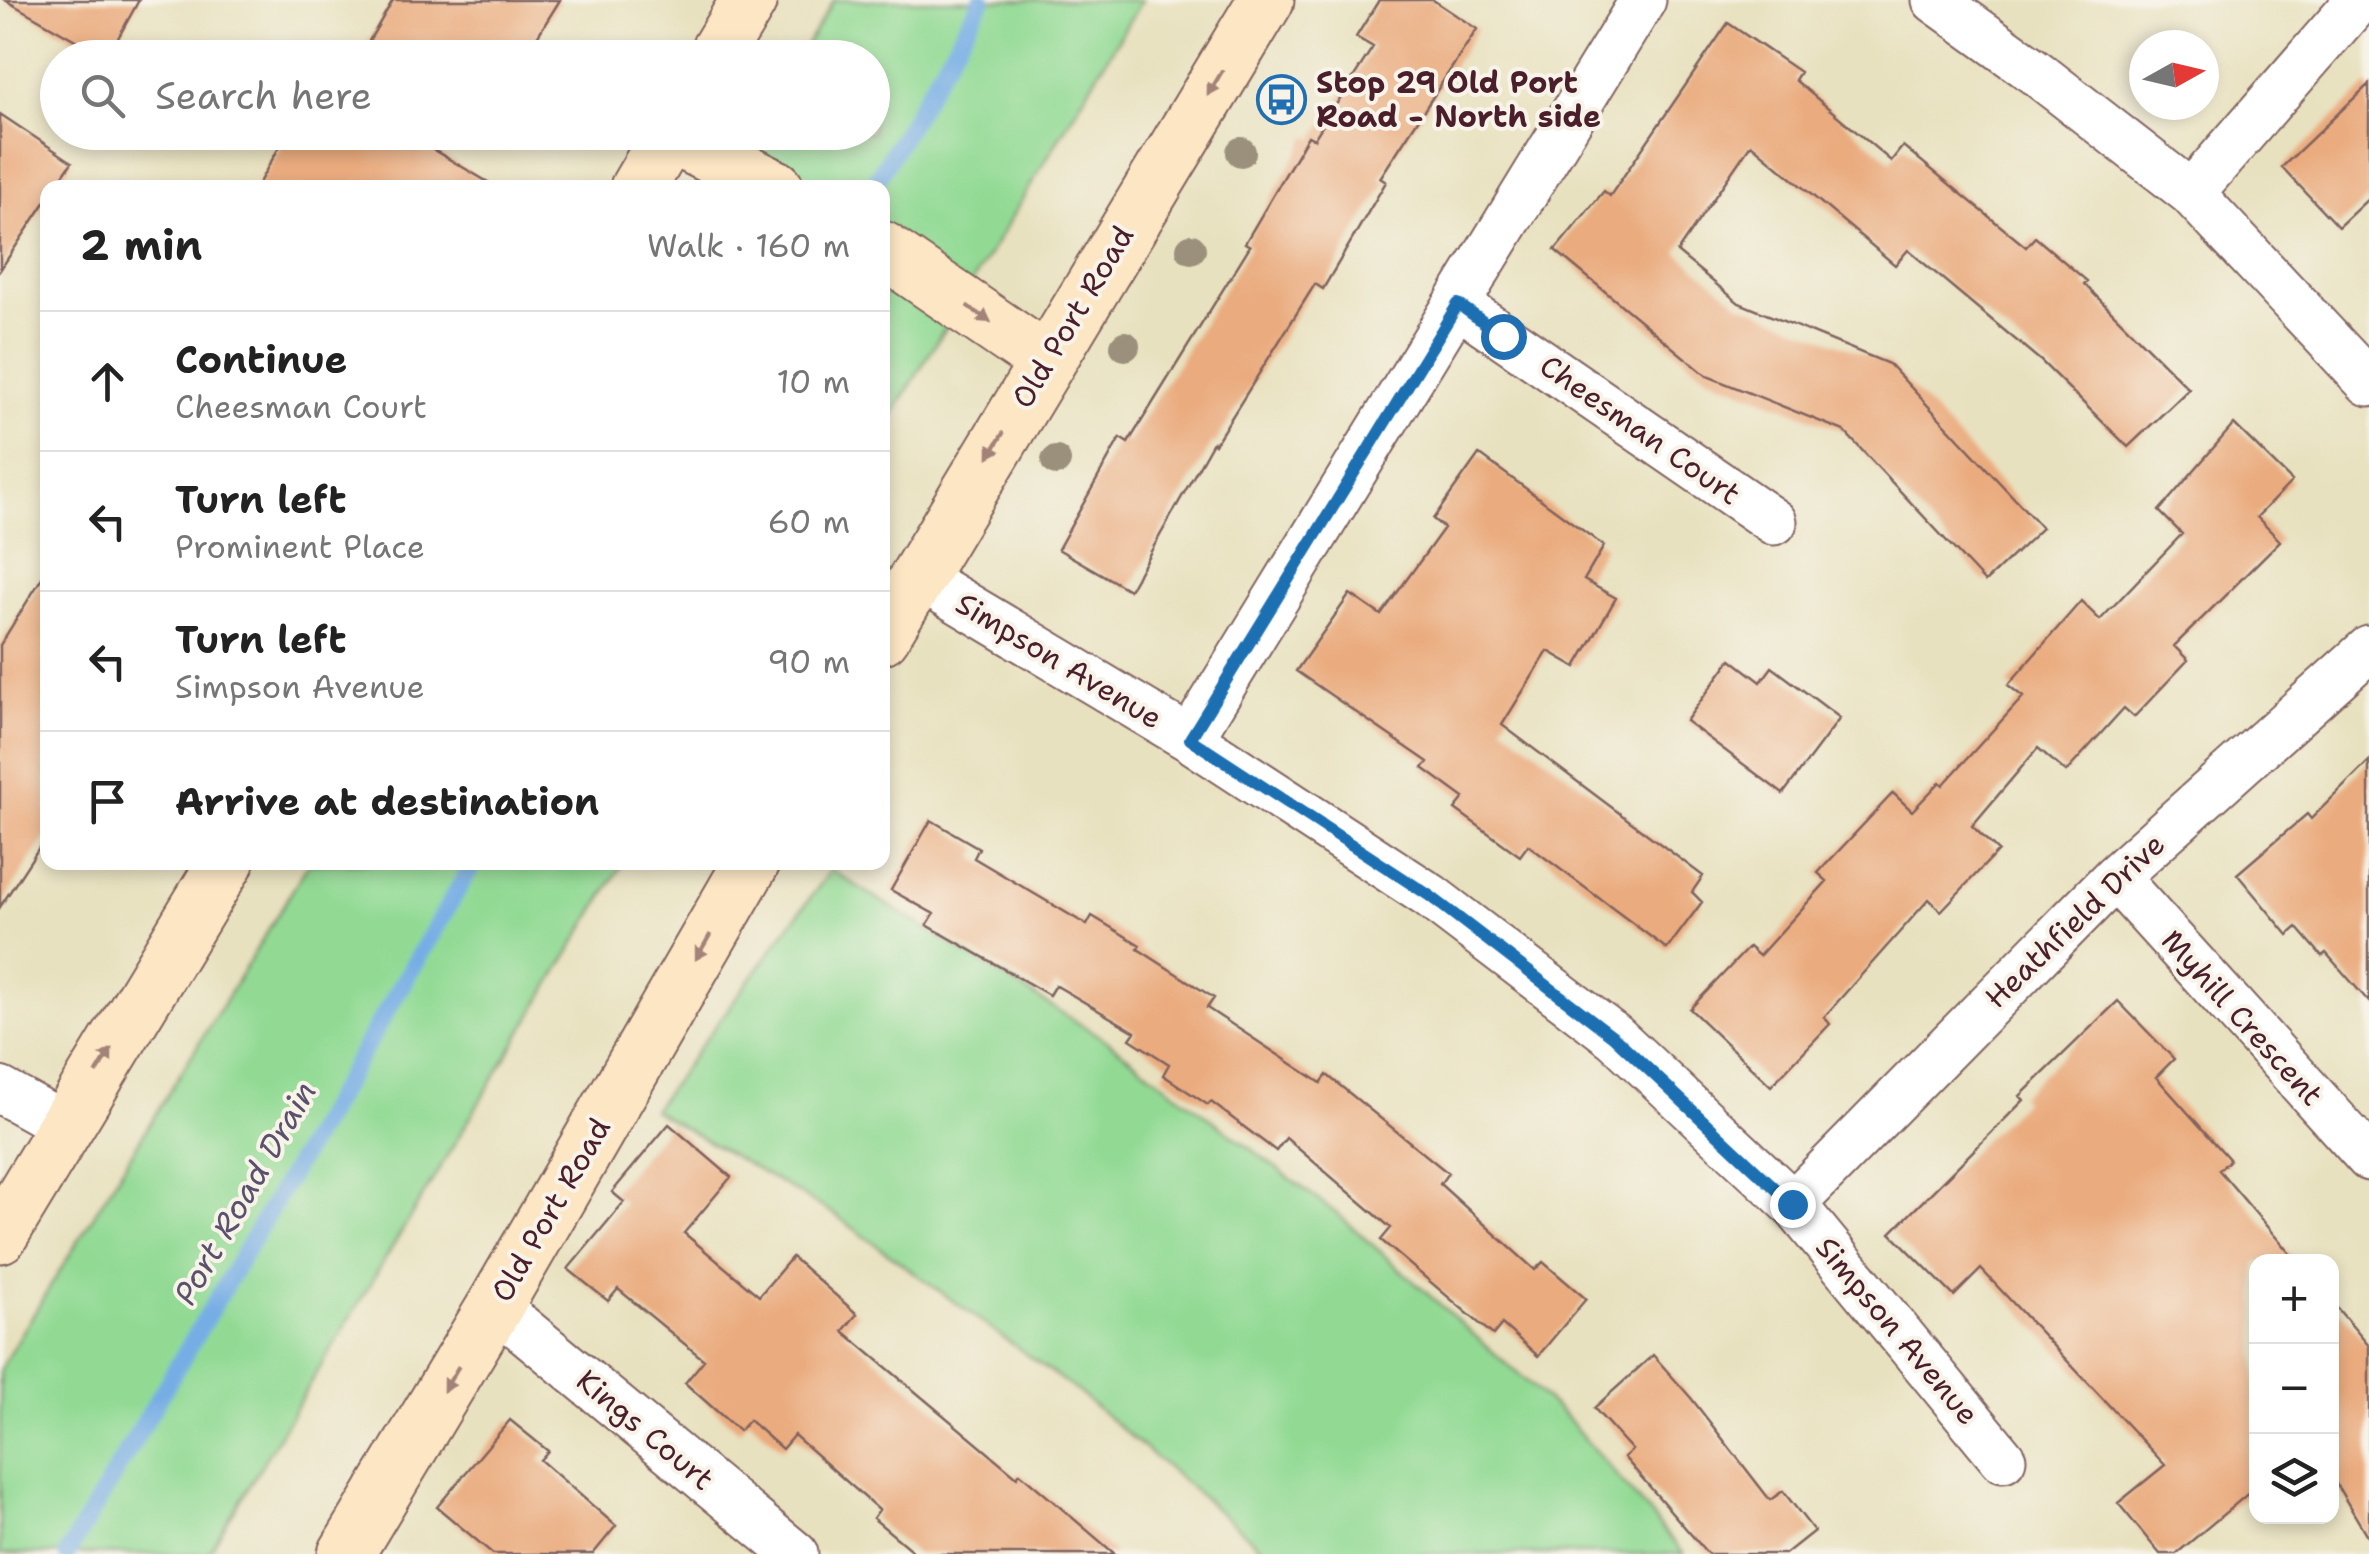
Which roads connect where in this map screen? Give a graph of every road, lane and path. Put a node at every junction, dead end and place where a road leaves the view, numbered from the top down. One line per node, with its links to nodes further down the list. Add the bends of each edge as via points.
1 (749, 0): 6 (main road)
2 (1266, 0): 14 (main road, Old Port Road, one-way to 14)
3 (1644, 0): 13 (street)
4 (1935, 0): 11 (street)
5 (2359, 0): 11 (street)
6 (725, 40)
7 (661, 150): 9 (main road)
8 (701, 150): 10 (main road)
9 (643, 180)
10 (760, 180)
11 (2191, 193): 15 (street)
12 (897, 258): 14 (main road, one-way to 14)
13 (1458, 304): 16 (street, Cheesman Court); 20 (street)
14 (1046, 361): 17 (main road, Old Port Road, one-way to 17)
15 (2369, 383)
16 (1774, 522)
17 (917, 576): 18 (main road, Old Port Road); 20 (street, Simpson Avenue)
18 (890, 622)
19 (2369, 649): 23 (street, Heathfield Drive)
20 (1190, 739): 27 (street, Simpson Avenue, via 1430,896 1614,1037)
21 (221, 870): 25 (main road, one-way to 21)
22 (747, 870): 29 (main road, Old Port Road, one-way to 29)
23 (2115, 877): 26 (street, Myhill Crescent); 27 (street, Heathfield Drive)
24 (0, 1090): 25 (street)
25 (65, 1126): 28 (main road)
26 (2369, 1158)
27 (1792, 1204): 30 (street, Simpson Avenue)
28 (0, 1235)
29 (495, 1306): 31 (main road, Old Port Road, one-way to 31); 32 (street, Kings Court)
30 (2003, 1459)
31 (346, 1554)
32 (795, 1554)

